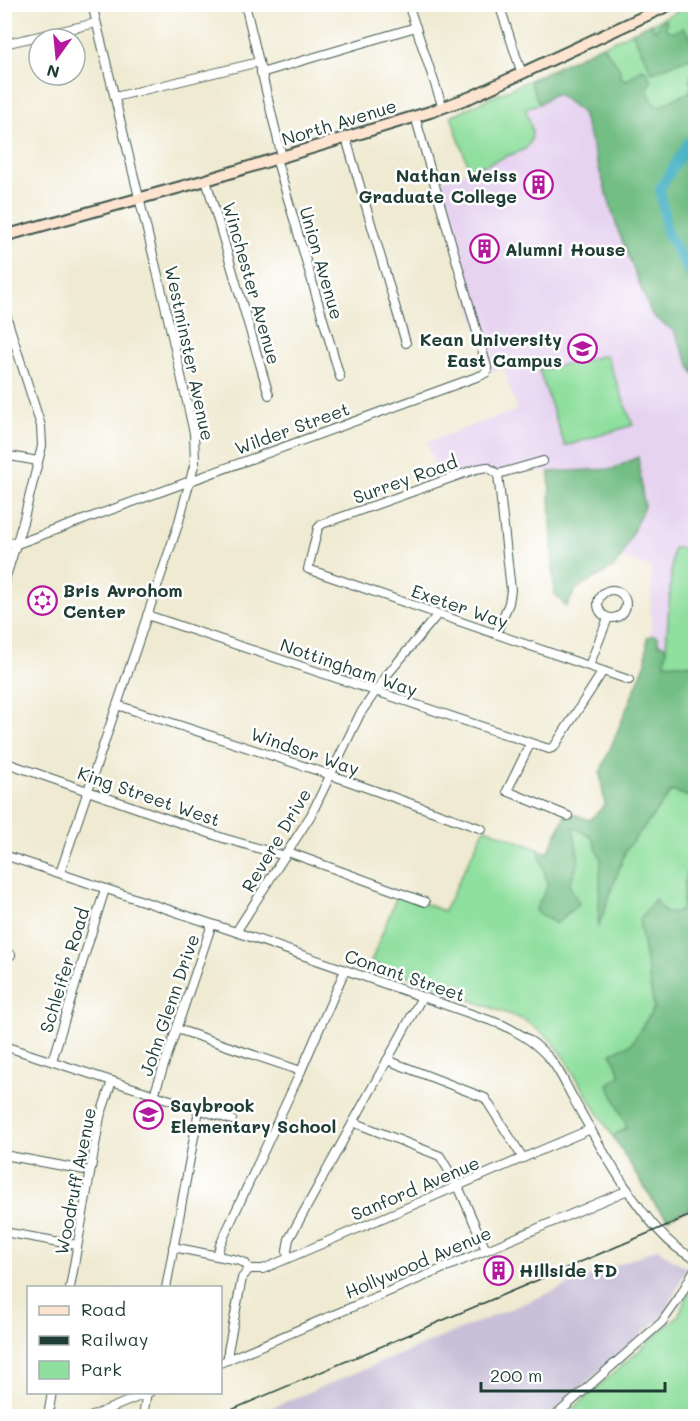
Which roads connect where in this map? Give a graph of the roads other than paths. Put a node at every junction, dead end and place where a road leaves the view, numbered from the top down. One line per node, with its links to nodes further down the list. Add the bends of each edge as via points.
1 (92, 4): 6 (street, Westminster Avenue)
2 (245, 4): 9 (street, Union Avenue)
3 (408, 4): 7 (street)
4 (499, 4): 11 (street)
5 (671, 4): 11 (main road, North Avenue)
6 (96, 23): 8 (street); 12 (street, Westminster Avenue)
7 (416, 27): 10 (street); 13 (street)
8 (4, 44)
9 (259, 62): 10 (street, Union Avenue); 12 (street)
10 (261, 73): 16 (street, Union Avenue)
11 (522, 74): 13 (main road, North Avenue)
12 (115, 97): 18 (street, Westminster Avenue)
13 (443, 108): 14 (main road, North Avenue)
14 (415, 116): 15 (main road, North Avenue); 30 (street, Wilder Street, via 486,372)
15 (346, 138): 16 (main road, North Avenue); 23 (street)
16 (279, 158): 17 (main road, North Avenue); 24 (street, Union Avenue)
17 (206, 180): 18 (main road, North Avenue); 25 (street, Winchester Avenue)
18 (138, 199): 19 (main road, North Avenue); 30 (street, Westminster Avenue, via 194,433)
19 (4, 236)
20 (4, 309): 21 (street)
21 (14, 340): 22 (street); 27 (street, via 41,426)
22 (4, 344)
23 (406, 344)
24 (340, 377)
25 (269, 395)
26 (4, 455): 27 (street)
27 (38, 461): 32 (street)
28 (543, 462): 29 (street, Surrey Road)
29 (498, 474): 33 (street, Surrey Road, via 488,467 476,469 322,525); 38 (street, via 511,590)
30 (192, 480): 32 (street, Wilder Street); 36 (street, Westminster Avenue)
31 (4, 542): 32 (street, Wilder Street)
32 (17, 544): 34 (street)
33 (308, 569): 35 (street, Exeter Way)
34 (4, 583)
35 (438, 614): 38 (street, Exeter Way); 42 (street, Revere Drive)
36 (147, 615): 42 (street, Nottingham Way); 43 (street, Westminster Avenue)
37 (608, 618): 39 (street)
38 (496, 634): 39 (street, Exeter Way)
39 (589, 666): 40 (street, Exeter Way)
40 (603, 671): 41 (street, Exeter Way); 44 (street, Nottingham Way, via 554,747 549,750)
41 (629, 680)
42 (375, 692): 44 (street, Nottingham Way); 46 (street, Revere Drive)
43 (117, 705): 46 (street, Windsor Way); 47 (street, Westminster Avenue)
44 (531, 744): 48 (street, via 507,791)
45 (4, 762): 47 (street, King Street West)
46 (331, 774): 49 (street, Windsor Way); 50 (street, Revere Drive, via 316,807)
47 (88, 790): 50 (street, King Street West, via 223,838); 52 (street, Westminster Avenue)
48 (568, 816)
49 (482, 829)
50 (286, 854): 54 (street, King Street West); 56 (street, Revere Drive)
51 (4, 855): 52 (street, Conant Street)
52 (60, 873): 53 (street, Conant Street)
53 (105, 889): 55 (street, Conant Street); 62 (street, Schleifer Road)
54 (425, 902)
55 (213, 924): 56 (street, Conant Street); 59 (street, John Glenn Drive)
56 (236, 932): 57 (street, Conant Street)
57 (345, 970): 58 (street, Conant Street); 63 (street)
58 (422, 997): 61 (street); 69 (street, Conant Street, via 503,1025 531,1040 553,1062)
59 (177, 1029): 63 (street); 65 (street, John Glenn Drive)
60 (4, 1046): 62 (street)
61 (387, 1060): 68 (street); 71 (street, via 485,1098)
62 (52, 1061): 64 (street)
63 (301, 1071): 79 (street)
64 (112, 1081): 65 (street); 72 (street, Woodruff Avenue, via 100,1117)
65 (154, 1095): 66 (street)
66 (199, 1110): 67 (street); 77 (street)
67 (232, 1120)
68 (353, 1122): 73 (street, via 440,1156); 80 (street, via 289,1239)
69 (591, 1129): 71 (street, Sanford Avenue); 74 (street, Conant Street)
70 (4, 1155): 72 (street)
71 (524, 1158): 73 (street, Sanford Avenue)
72 (90, 1171): 76 (street, Woodruff Avenue)
73 (458, 1186): 78 (street); 80 (street, Sanford Avenue)
74 (628, 1191): 78 (street, Hollywood Avenue); 81 (street, Conant Street, via 663,1238)
75 (4, 1232): 76 (street)
76 (77, 1245): 84 (street, Woodruff Avenue)
77 (174, 1247): 79 (street); 85 (street)
78 (486, 1250): 86 (street, Hollywood Avenue)
79 (217, 1256): 83 (street, via 241,1261)
80 (288, 1258): 83 (street, Sanford Avenue, via 263,1269)
81 (696, 1258)
82 (696, 1267): 93 (street, via 658,1327)
83 (249, 1269): 86 (street, via 242,1278)
84 (70, 1286)
85 (166, 1286)
86 (224, 1361)
87 (52, 1394): 90 (street)
88 (146, 1394): 91 (street)
89 (148, 1394): 92 (street)
90 (48, 1416)
91 (92, 1416)
92 (142, 1416)
93 (555, 1416)

